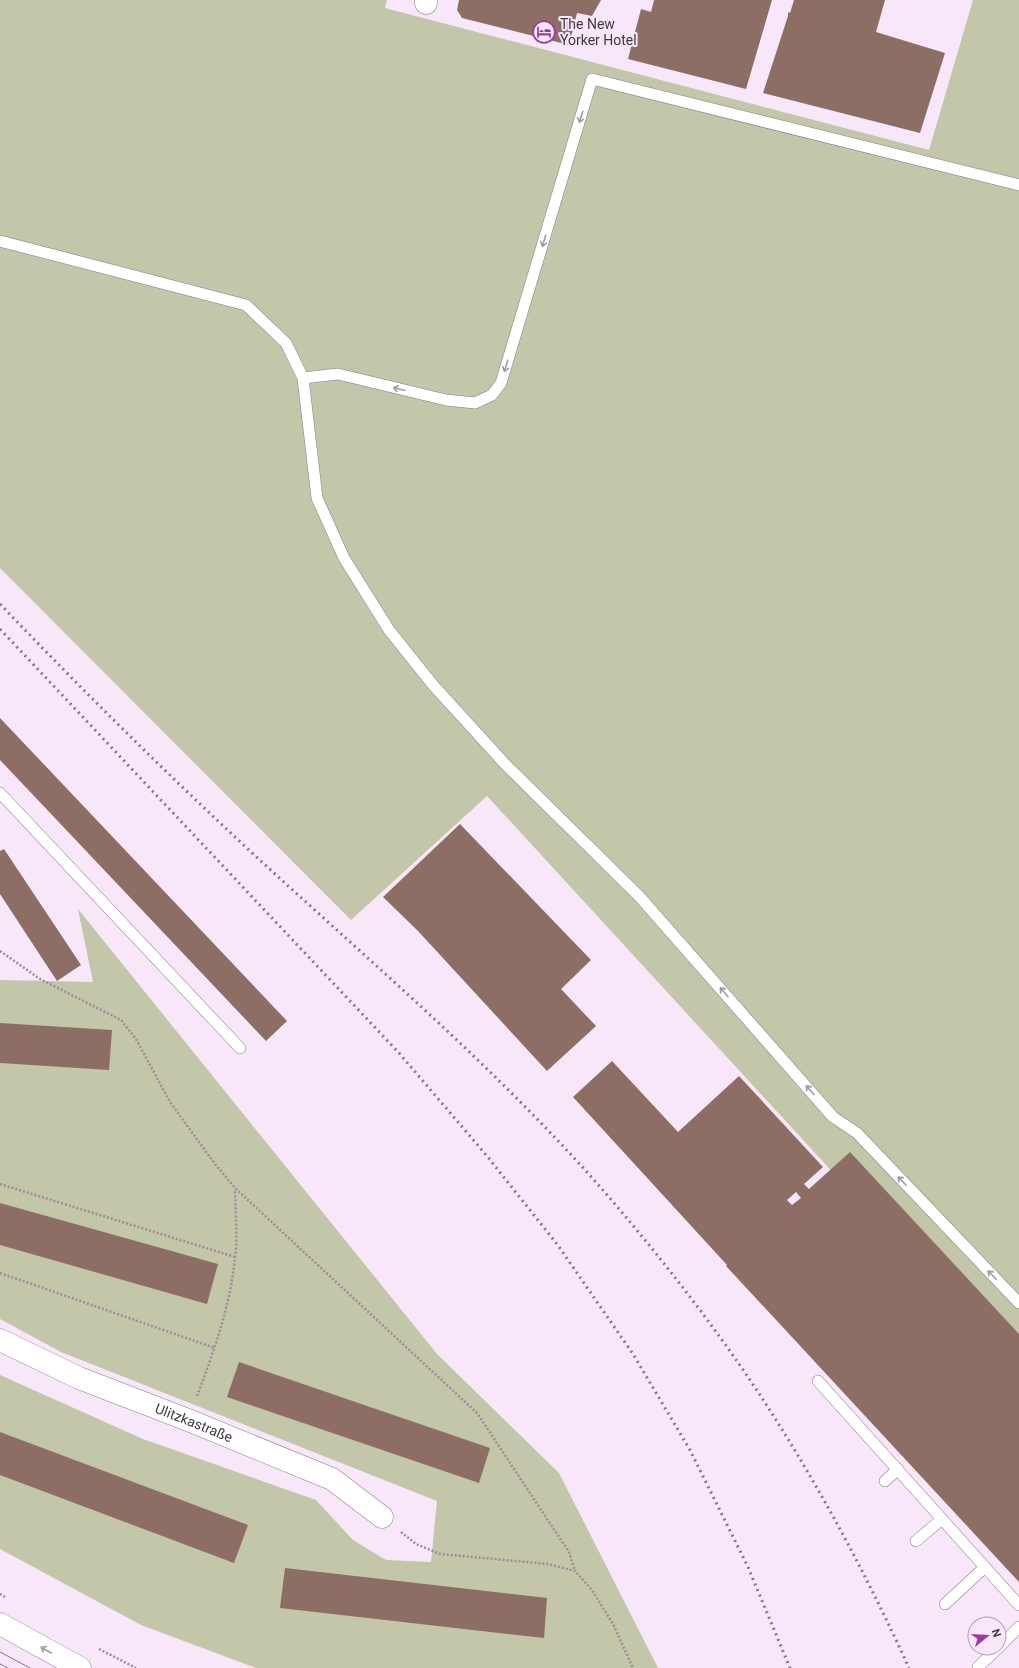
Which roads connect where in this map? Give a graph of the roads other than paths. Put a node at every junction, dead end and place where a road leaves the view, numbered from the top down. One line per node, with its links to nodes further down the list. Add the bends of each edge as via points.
1 (1019, 185): 3 (lane, one-way to 3, via 592,79 501,383 492,395 475,403 446,400 338,374)
2 (0, 241): 3 (lane, via 246,305 286,343)
3 (303, 378): 6 (lane, one-way to 3, via 857,1133 834,1117 639,896 507,766 433,686 389,630 344,558 317,498)
4 (0, 793): 5 (lane)
5 (240, 1048)
6 (1019, 1303)
7 (0, 1340): 11 (street, Ulitzkastraße, via 79,1378 332,1479)
8 (818, 1381): 9 (lane)
9 (898, 1469): 10 (lane); 12 (lane)
10 (885, 1481)
11 (382, 1517)
12 (942, 1519): 13 (lane); 14 (lane)
13 (916, 1541)
14 (985, 1567): 15 (lane); 16 (lane)
15 (945, 1604)
16 (1019, 1604)
17 (0, 1624): 22 (street, one-way to 17)
18 (1019, 1627): 19 (lane)
19 (1007, 1638)
20 (989, 1656): 21 (lane)
21 (978, 1667)
22 (80, 1668)

